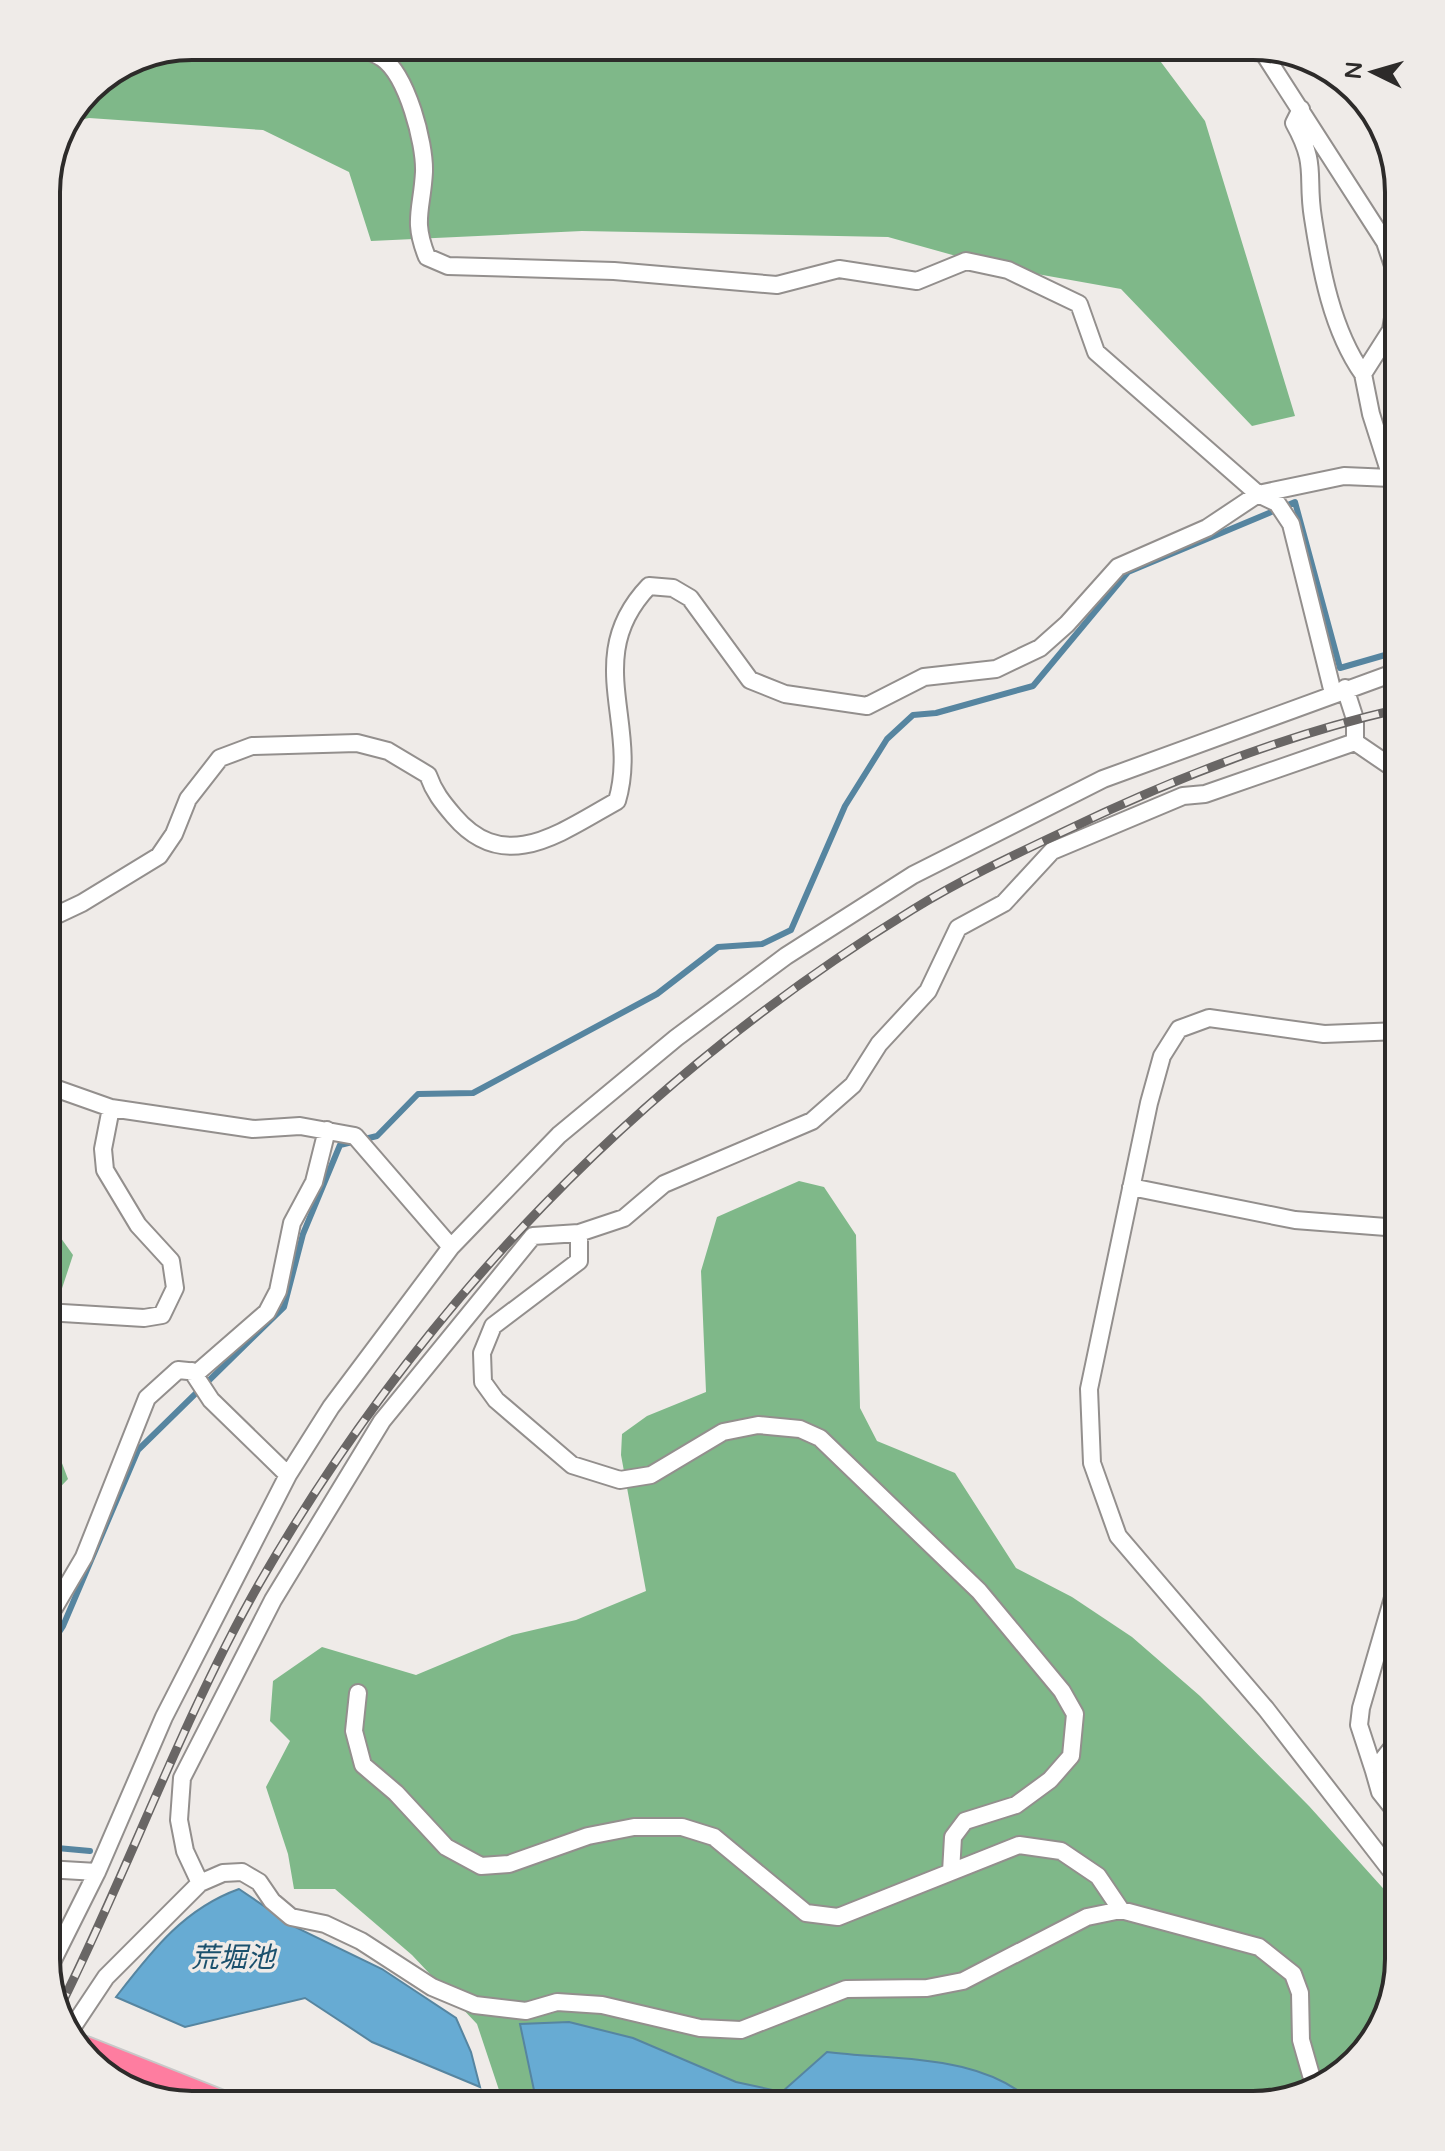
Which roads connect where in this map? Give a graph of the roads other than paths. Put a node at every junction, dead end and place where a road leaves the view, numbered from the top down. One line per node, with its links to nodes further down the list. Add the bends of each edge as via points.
1 (384, 60): 9 (street, via 410,102 424,169 416,230 427,257 448,266 614,271 777,285 839,269 917,281 966,261 1008,270 1079,304 1096,352)
2 (1269, 61): 3 (street)
3 (1301, 109): 4 (street); 6 (street, via 1294,123 1308,149 1312,215 1332,306 1348,352)
4 (1385, 242)
5 (1385, 339): 6 (street)
6 (1363, 374): 7 (street)
7 (1385, 444)
8 (1385, 476): 9 (street, via 1344,476)
9 (1258, 494): 11 (street, via 1277,503 1291,524); 14 (street, via 1207,528 1118,567 1040,648 996,669 924,677 867,706 785,694 750,680 690,598 673,588 649,586 630,607 615,658 616,710 625,750 617,801 561,833 508,849 471,836 434,793 428,775 388,751 357,743 252,746 220,758 188,799 159,856)
10 (1385, 675): 11 (street)
11 (1339, 690): 12 (street, via 1355,719); 22 (street, via 1103,779 913,875 786,956 676,1038 559,1135)
12 (1355, 742): 13 (street); 21 (street, via 1205,794 1183,796 1052,851 1004,903 958,928 928,991 879,1044 853,1085 812,1121 664,1184 624,1218)
13 (1385, 762)
14 (60, 913)
15 (1385, 1032): 19 (street, via 1324,1034 1209,1018 1179,1029 1162,1056)
16 (60, 1090): 17 (street)
17 (111, 1108): 18 (street, via 253,1129); 23 (street, via 103,1149 105,1170 138,1225 171,1261 175,1288 162,1315)
18 (327, 1130): 22 (street, via 355,1136); 24 (street, via 314,1182 292,1223 278,1291 267,1312 198,1372)
19 (1131, 1187): 20 (street, via 1295,1220); 32 (street, via 1089,1389 1092,1463 1118,1536 1266,1709)
20 (1385, 1227)
21 (579, 1233): 35 (street, via 579,1261 493,1326 482,1353 483,1382 496,1400 572,1465 620,1480 651,1475 723,1432 758,1425 800,1429 820,1438 979,1591 1062,1691 1075,1714 1071,1756 1016,1805 965,1821 953,1837); 36 (street, via 533,1236 382,1421 317,1522 182,1778 179,1820 185,1851)
22 (451, 1247): 25 (street, via 331,1407)
23 (60, 1313)
24 (192, 1371): 25 (street, via 211,1400); 26 (street, via 178,1370 147,1398 84,1557)
25 (288, 1475): 34 (street, via 164,1717)
26 (60, 1598)
27 (1385, 1625): 30 (street, via 1359,1725)
28 (358, 1693): 35 (street, via 354,1731 363,1765 446,1847 481,1866 509,1864 588,1836 634,1827 682,1827 714,1837 806,1913 838,1917)
29 (1385, 1757): 30 (street)
30 (1374, 1771): 31 (street)
31 (1385, 1798)
32 (1385, 1863)
33 (60, 1870): 34 (street)
34 (97, 1872): 38 (street)
35 (951, 1872): 37 (street, via 1019,1845 1061,1851 1098,1876)
36 (200, 1883): 37 (street, via 242,1872 259,1882 291,1917 325,1924 361,1941 432,1987 475,2005 526,2011 557,2002 602,2005 700,2028 741,2030 846,1989 927,1988 963,1981 1087,1917); 39 (street, via 106,1977)
37 (1121, 1910): 41 (street, via 1259,1947 1293,1974 1300,1993 1301,2040)
38 (60, 1947)
39 (78, 2024)
40 (92, 2045): 42 (highway)
41 (1312, 2076)
42 (189, 2091)

